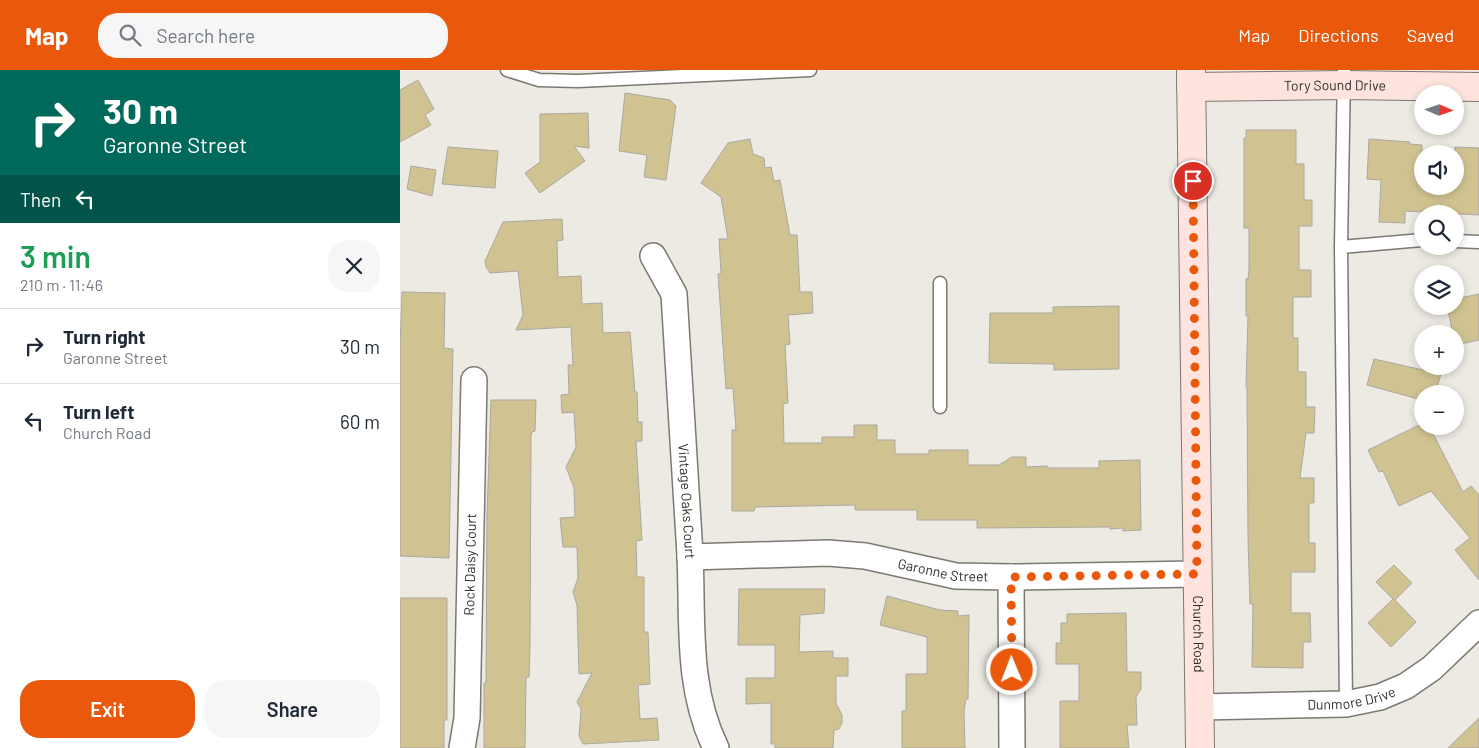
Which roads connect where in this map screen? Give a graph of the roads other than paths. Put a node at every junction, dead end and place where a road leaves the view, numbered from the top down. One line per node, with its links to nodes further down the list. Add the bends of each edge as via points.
1 (506, 70): 2 (lane, via 539,80 578,81)
2 (810, 70)
3 (1344, 77): 4 (street, Tory Sound Drive); 5 (street, Tory Sound Drive); 9 (lane)
4 (1191, 79): 15 (street, Church Road)
5 (1479, 87)
6 (1414, 241): 9 (lane)
7 (1464, 241): 8 (lane)
8 (1479, 242)
9 (1341, 247): 18 (lane)
10 (654, 256): 14 (street, Vintage Oaks Court, via 674,294)
11 (940, 284): 13 (lane)
12 (474, 380): 20 (street, Rock Daisy Court, via 467,718)
13 (940, 407)
14 (690, 557): 16 (street, Garonne Street, via 828,553 865,556 956,576); 21 (street, Vintage Oaks Court, via 693,670 698,702)
15 (1197, 574): 16 (street, Garonne Street); 19 (street, Church Road)
16 (1011, 577): 22 (street)
17 (1479, 623): 18 (street, Dunmore Drive, via 1432,668 1406,686 1380,697)
18 (1346, 704): 19 (street, Dunmore Drive)
19 (1200, 707): 23 (street, Church Road)
20 (462, 748)
21 (716, 748)
22 (1012, 748)
23 (1200, 748)

